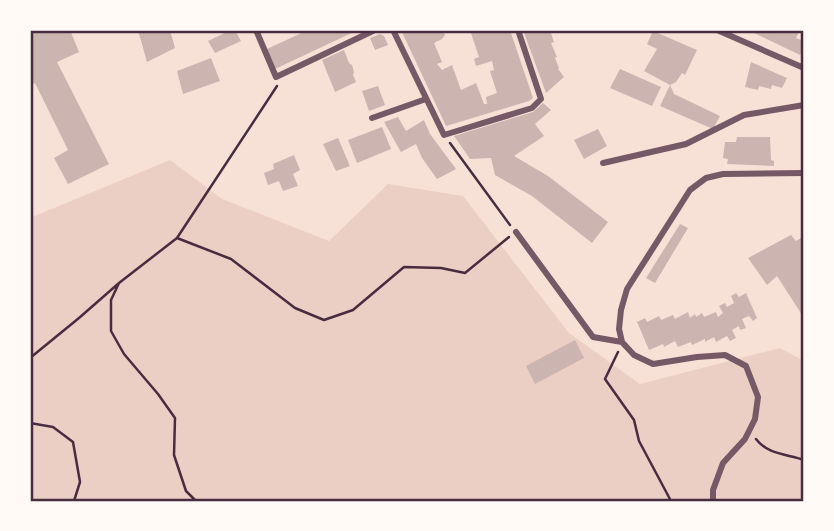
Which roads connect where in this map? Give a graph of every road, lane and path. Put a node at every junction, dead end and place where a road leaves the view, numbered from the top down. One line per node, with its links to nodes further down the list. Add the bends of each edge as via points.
1 (256, 30): 7 (street)
2 (375, 30): 7 (street)
3 (393, 30): 8 (street)
4 (518, 30): 11 (street, via 541,99 532,108)
5 (717, 30): 6 (street)
6 (804, 68)
7 (276, 77): 15 (path, via 277,87)
8 (426, 99): 10 (street); 11 (street)
9 (804, 105): 12 (street, via 744,115 686,144)
10 (372, 118)
11 (444, 135): 14 (path)
12 (603, 163)
13 (804, 173): 17 (street, via 723,174 706,178 690,190 627,289 619,329)
14 (516, 232): 15 (path, via 465,273 404,267 353,310 324,320 295,308 231,259); 17 (street, via 593,337)
15 (177, 237): 16 (path)
16 (119, 283): 18 (path); 23 (path, via 111,300 111,331 175,418 174,455 186,491)
17 (622, 342): 20 (street, via 634,355 653,364 725,355 746,366 758,397); 24 (path, via 605,379 634,420 639,441)
18 (30, 358)
19 (30, 423): 22 (path, via 53,427 73,442 80,482)
20 (749, 431): 21 (path, via 762,447); 25 (street, via 723,463)
21 (804, 460)
22 (74, 501)
23 (196, 501)
24 (671, 501)
25 (713, 501)

